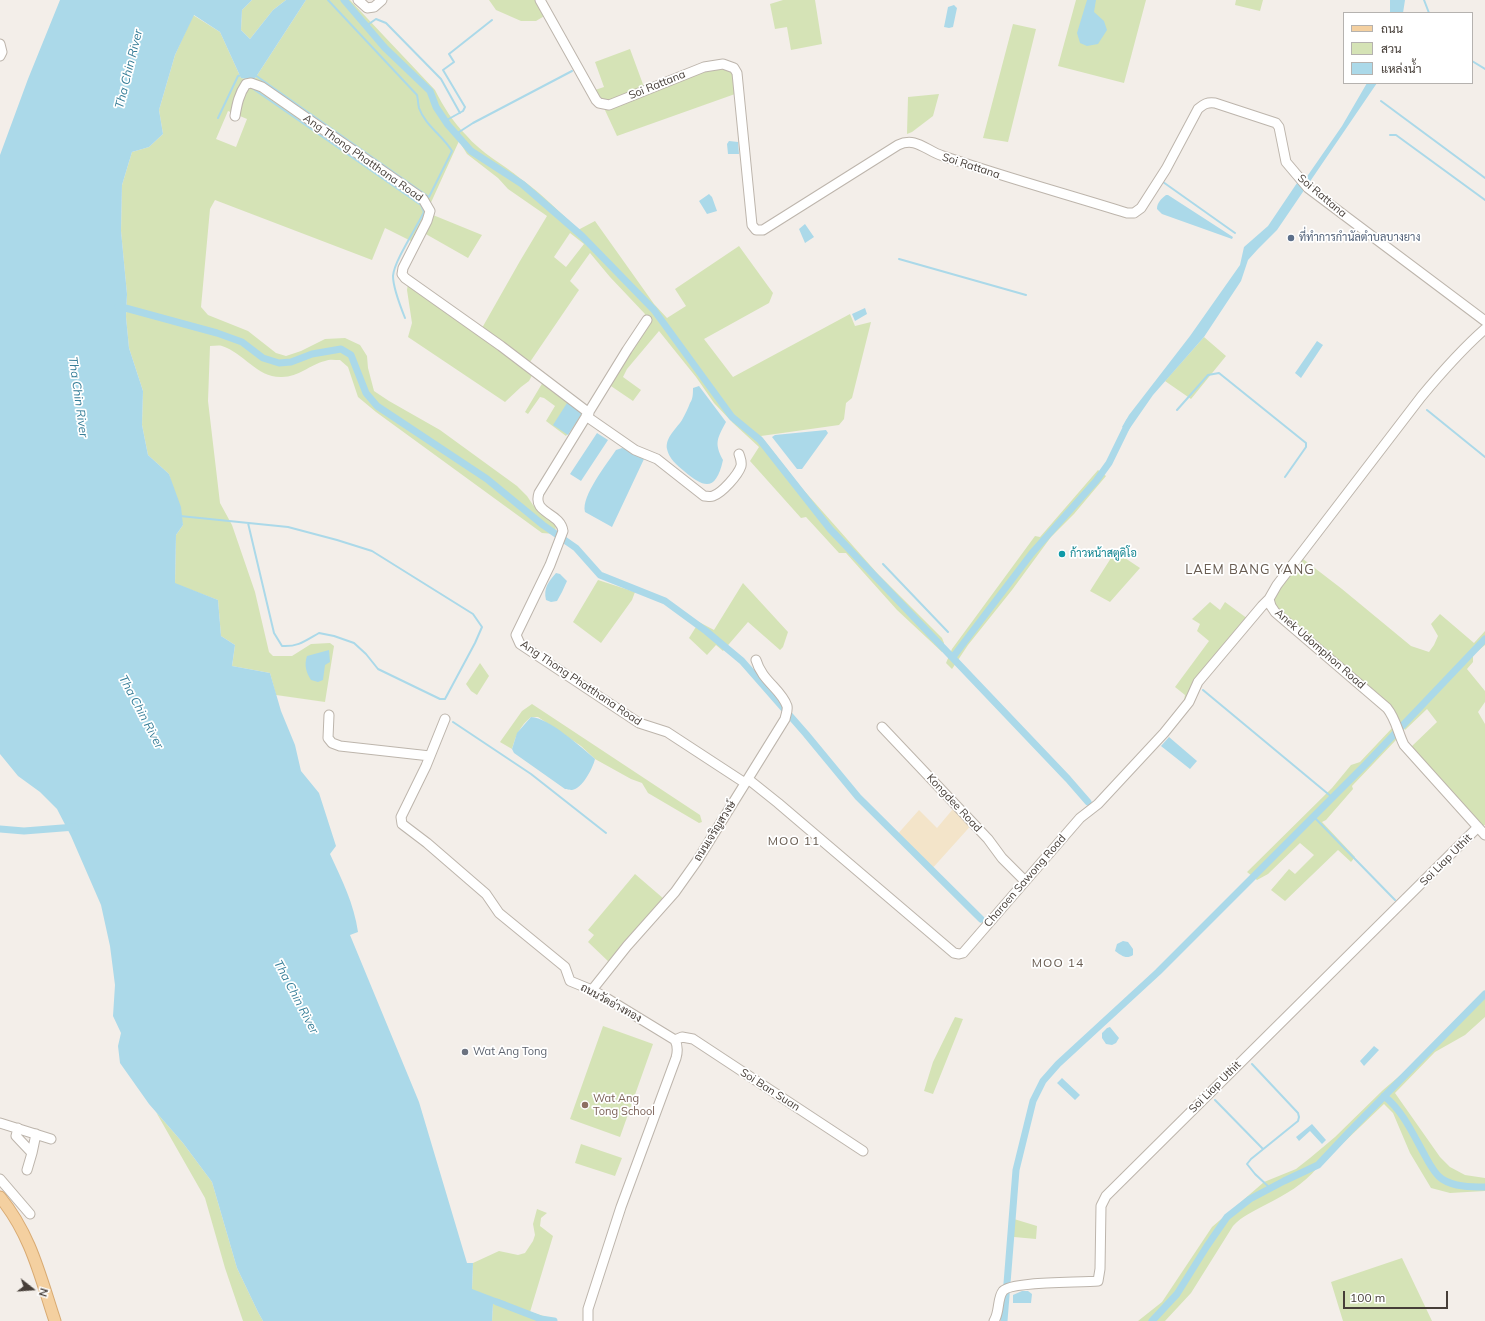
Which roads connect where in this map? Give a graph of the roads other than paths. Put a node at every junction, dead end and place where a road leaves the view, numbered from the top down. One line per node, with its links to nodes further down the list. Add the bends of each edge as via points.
1 (358, 0): 2 (street, via 367,8 374,7)
2 (382, 0)
3 (540, 0): 8 (street, Soi Rattana, via 599,102 609,104 704,67 723,64 734,68 737,73 752,225 756,230 763,230 898,145 910,141 940,155 1003,176 1134,213 1141,208 1166,169 1198,109 1208,102 1276,123 1286,162 1308,188)
4 (0, 44): 5 (street)
5 (0, 56)
6 (235, 116): 10 (street, Ang Thong Phatthana Road, via 238,100 246,84 262,87 423,199 430,211 403,268 402,274 405,278 501,346)
7 (647, 320): 10 (street, Ang Thong Phatthana Road)
8 (1485, 321)
9 (1485, 329): 12 (street, Anek Udomphon Road, via 1420,398 1277,585)
10 (587, 415): 11 (street, Ang Thong Phatthana Road, via 635,450 657,459 704,496 713,496 731,481 740,469); 18 (street, Ang Thong Phatthana Road, via 537,499 542,508 560,521 562,538 516,635 520,644 621,712 639,723 667,732)
11 (739, 454)
12 (1269, 599): 19 (street, Anek Udomphon Road, via 1275,612 1387,708 1394,717 1404,745); 21 (street, Charoen Sawong Road, via 1198,682 1189,702 1164,732 1098,804 1080,818)
13 (756, 660): 18 (street, ถนนเจริญสวงษ์, via 758,669 787,706 786,715)
14 (329, 715): 17 (street, via 328,738 332,743)
15 (445, 719): 17 (street, ถนนวัดอ่างทอง)
16 (882, 727): 21 (street, Kongdee Road)
17 (430, 756): 22 (street, ถนนวัดอ่างทอง, via 401,817 402,824 486,894 499,913 565,967 570,981)
18 (746, 781): 21 (street, Charoen Sawong Road, via 778,803 954,953 959,954 966,950); 22 (street, ถนนเจริญสวงษ์, via 683,882)
19 (1478, 828): 20 (street, Anek Udomphon Road); 36 (street, Soi Liap Uthit, via 1106,1196 1101,1206 1098,1281 1037,1284 1007,1289 1001,1296)
20 (1485, 834)
21 (1025, 881)
22 (592, 990): 23 (street, ถนนวัดอ่างทอง)
23 (674, 1040): 28 (street, Soi Ban Suan, via 682,1037 693,1039); 35 (street, via 678,1050 676,1058 619,1213 588,1309)
24 (0, 1123): 25 (street)
25 (18, 1128): 26 (street); 29 (street, via 16,1136)
26 (36, 1134): 27 (street); 29 (street)
27 (51, 1138)
28 (863, 1151)
29 (32, 1153): 30 (street)
30 (27, 1170)
31 (0, 1178): 33 (street)
32 (0, 1197): 34 (main road, via 30,1246)
33 (30, 1214)
34 (55, 1321)
35 (588, 1321)
36 (994, 1321)

